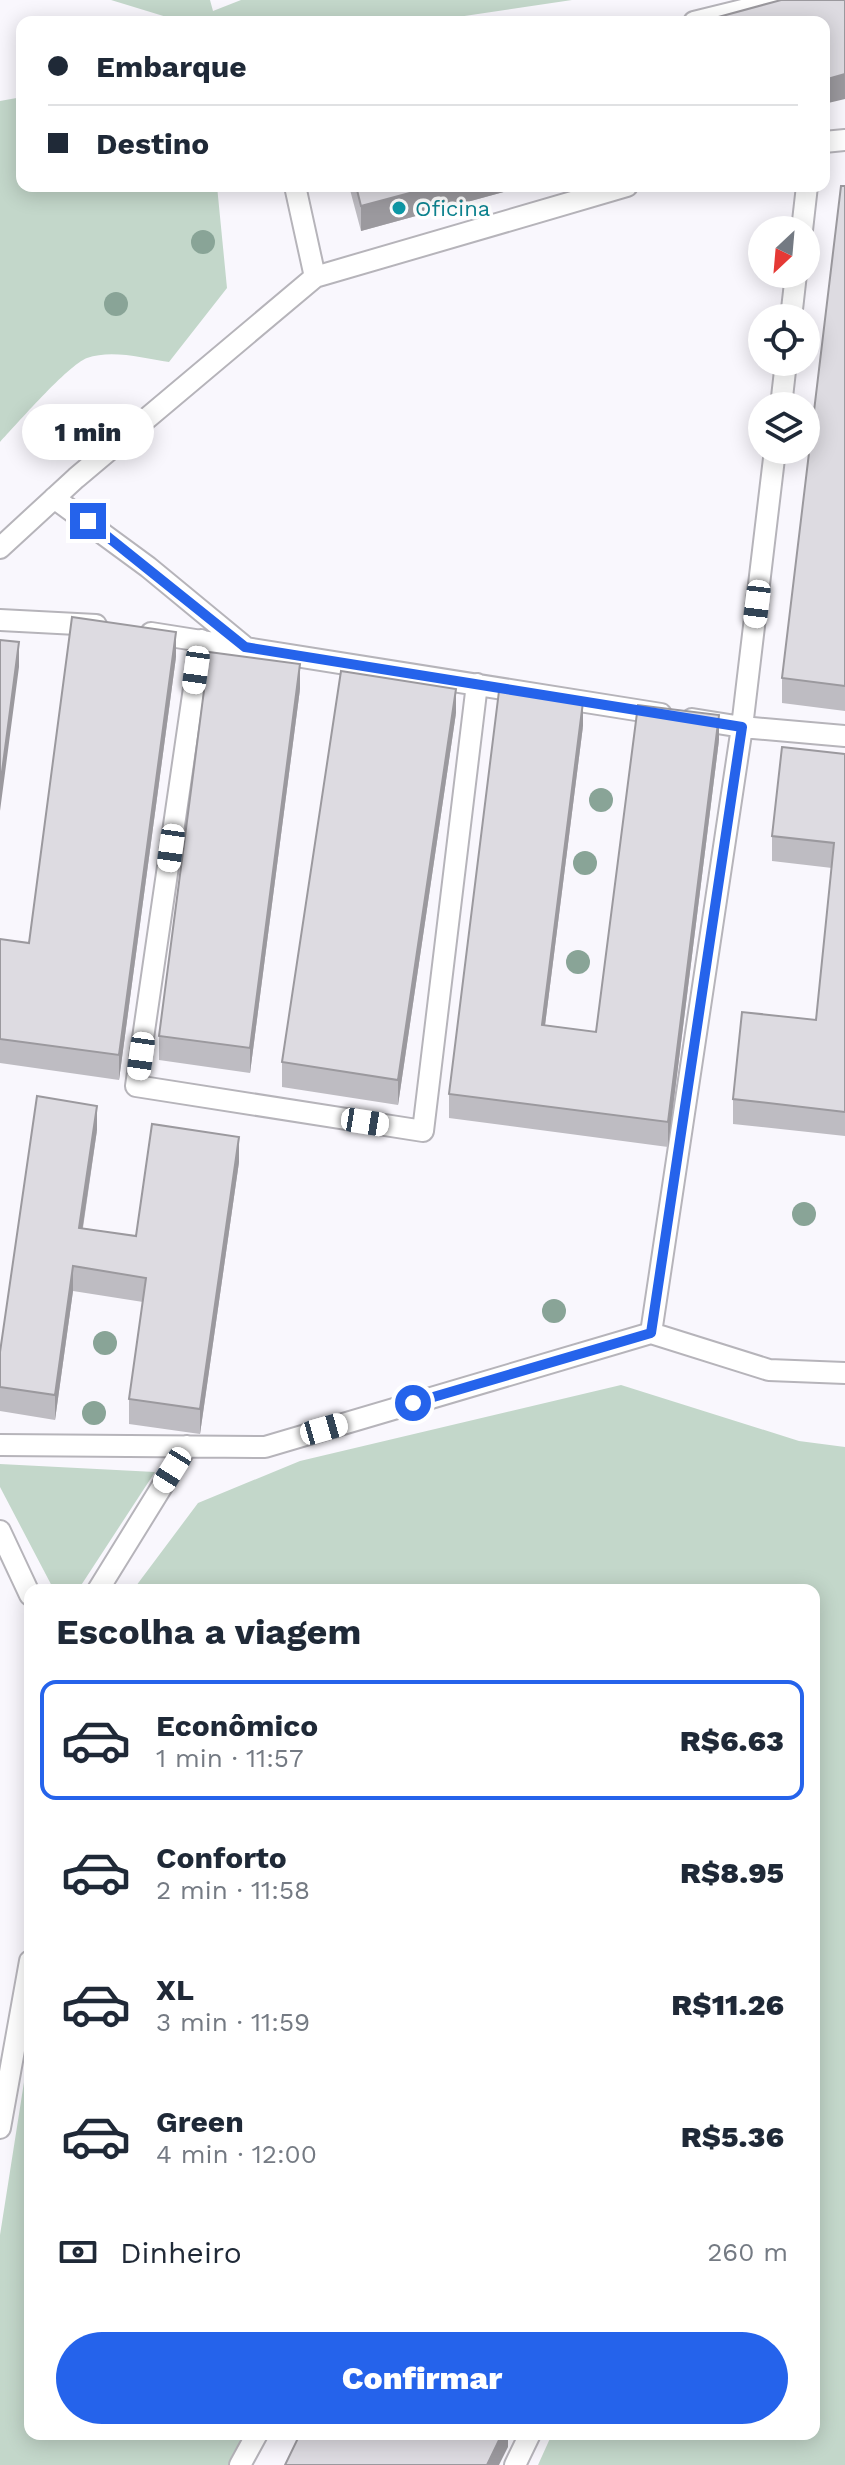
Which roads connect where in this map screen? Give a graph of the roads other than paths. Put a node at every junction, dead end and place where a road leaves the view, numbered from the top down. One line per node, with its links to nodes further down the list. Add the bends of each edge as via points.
1 (783, 0): 2 (lane)
2 (718, 16)
3 (296, 192): 7 (lane)
4 (606, 192): 7 (lane)
5 (806, 192): 6 (lane)
6 (804, 216)
7 (315, 277): 9 (lane)
8 (773, 464): 15 (lane)
9 (54, 498): 10 (lane); 13 (lane)
10 (0, 548)
11 (0, 620): 12 (lane, via 122,628)
12 (201, 640): 13 (lane); 14 (lane, via 136,1086 423,1131)
13 (245, 647): 14 (lane)
14 (477, 684): 15 (lane)
15 (742, 727): 16 (lane); 17 (lane)
16 (845, 736)
17 (651, 1333): 18 (lane, via 769,1370); 20 (lane, via 265,1447)
18 (845, 1373)
19 (0, 1445): 20 (lane)
20 (187, 1446): 23 (lane)
21 (0, 1531): 22 (lane)
22 (25, 1584)
23 (102, 1584)
24 (24, 1994): 25 (lane)
25 (0, 2128)
26 (254, 2440): 28 (lane)
27 (527, 2440): 29 (lane)
28 (240, 2465)
29 (515, 2465)

